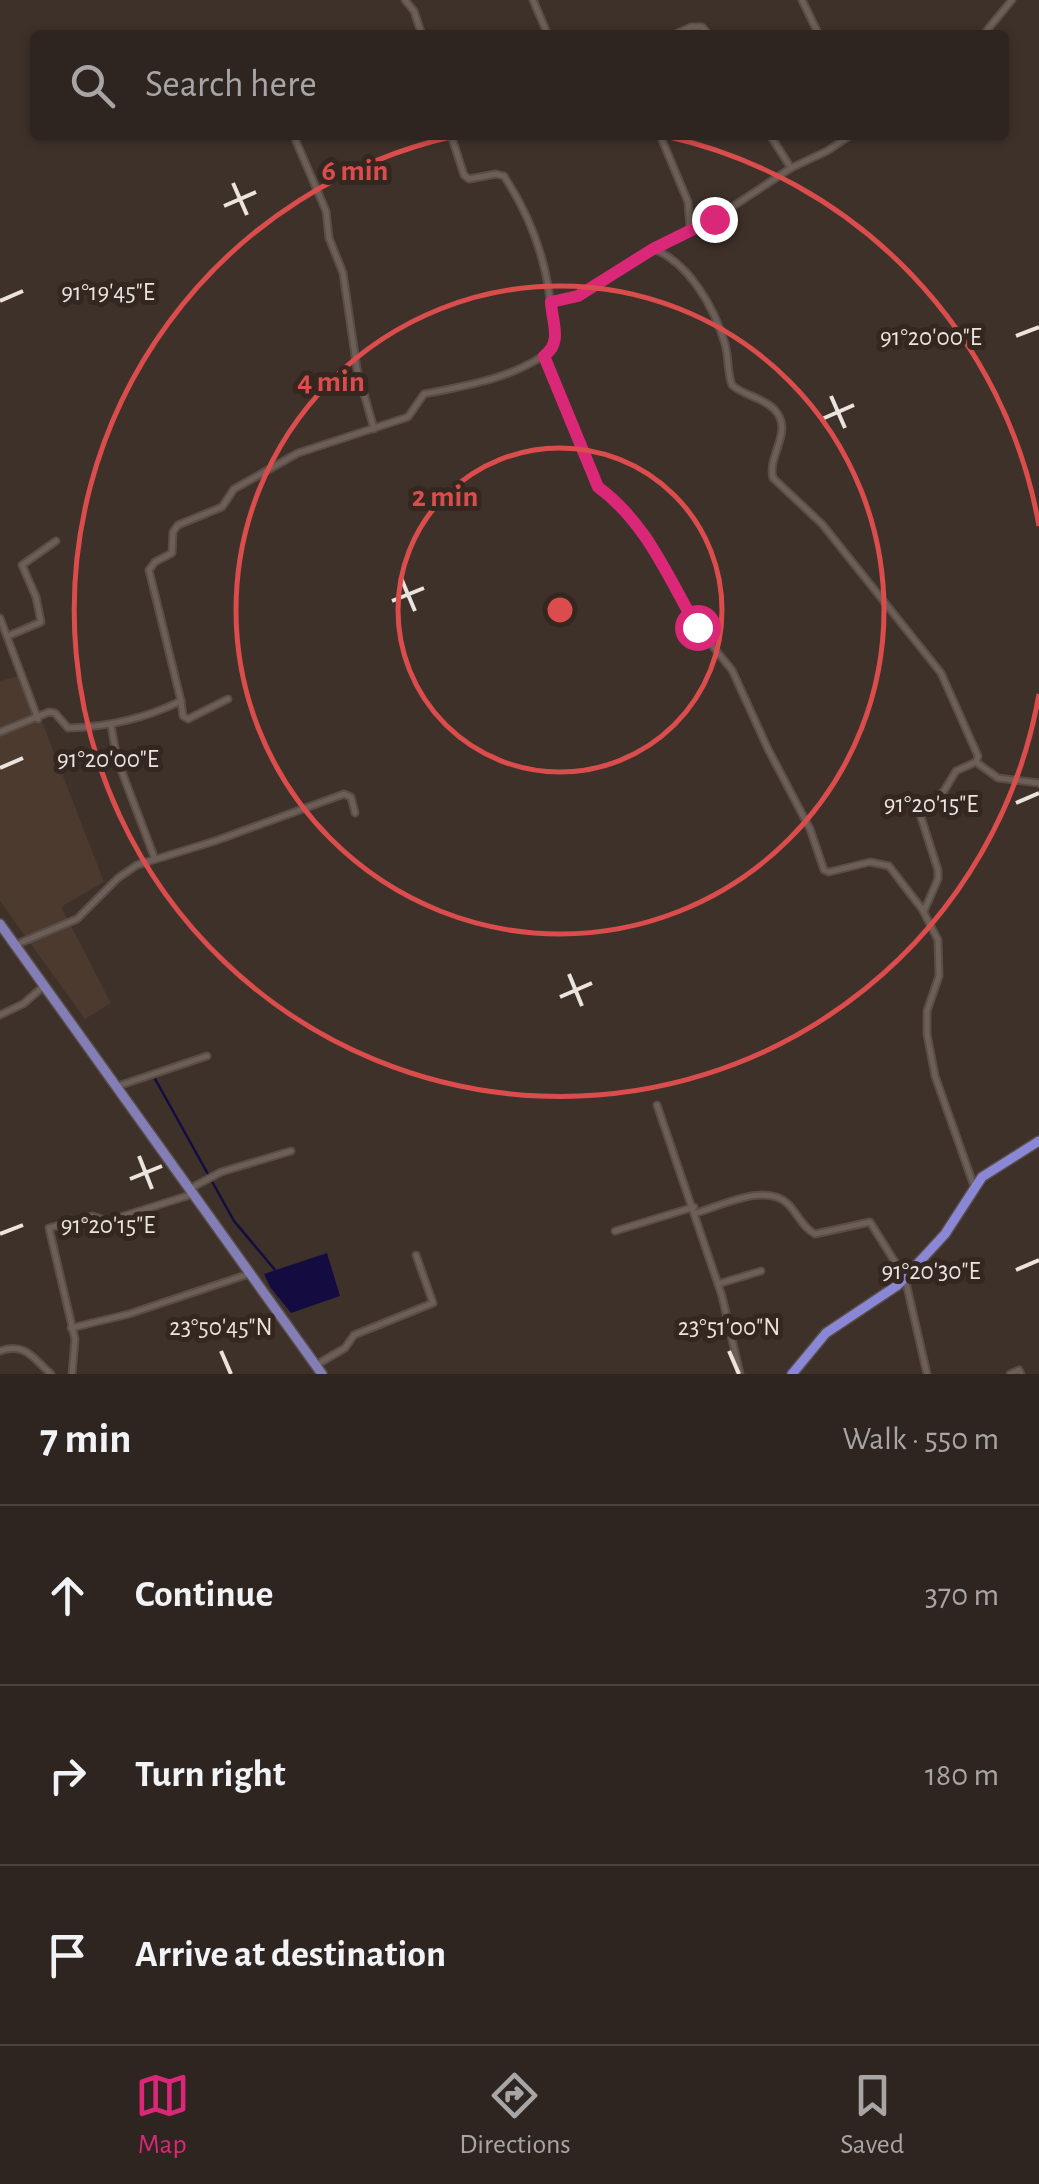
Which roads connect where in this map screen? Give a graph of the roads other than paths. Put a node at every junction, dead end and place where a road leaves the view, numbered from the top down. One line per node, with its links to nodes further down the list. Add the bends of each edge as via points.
1 (405, 0): 5 (street)
2 (533, 0): 6 (street)
3 (802, 0): 7 (street)
4 (1012, 0): 8 (street)
5 (420, 30)
6 (546, 30)
7 (817, 30)
8 (988, 30)
9 (453, 140): 17 (street, via 466,178 506,179 539,245)
10 (662, 140): 15 (street, via 688,202)
11 (773, 140): 14 (street)
12 (843, 140): 14 (street)
13 (296, 141): 19 (street, via 326,211)
14 (790, 168): 15 (street)
15 (690, 229): 16 (street)
16 (653, 249): 17 (street, via 578,296); 28 (street, via 703,296 726,348 732,385 768,404 782,420 773,478 822,524 940,673)
17 (551, 302): 18 (street, via 556,336)
18 (544, 356): 19 (street, via 494,378 424,394 411,415); 32 (street, via 598,487 647,536 697,627 737,678 824,870 870,862 889,866)
19 (374, 429): 24 (street, via 282,460 234,489 222,506 175,528 172,552 149,570)
20 (56, 542): 22 (street, via 22,564 40,622)
21 (0, 618): 22 (street)
22 (8, 636): 25 (street)
23 (228, 699): 24 (street, via 188,719)
24 (181, 700): 26 (street)
25 (38, 718): 26 (street, via 55,713 68,728); 27 (street)
26 (111, 724): 31 (street, via 117,759)
27 (0, 732)
28 (976, 762): 29 (street, via 998,778); 32 (street, via 960,768 919,811 938,874)
29 (1039, 783)
30 (355, 814): 31 (street, via 344,794)
31 (155, 859): 34 (street, via 118,878 77,919)
32 (924, 911): 42 (street, via 940,960 927,1011 934,1076)
33 (0, 924): 34 (main road)
34 (15, 945): 35 (main road)
35 (44, 986): 36 (street); 38 (main road)
36 (0, 1016)
37 (207, 1056): 38 (street)
38 (115, 1087): 43 (main road)
39 (657, 1105): 44 (street)
40 (1039, 1141): 42 (highway)
41 (291, 1151): 43 (street, via 220,1172)
42 (974, 1186): 49 (highway, via 945,1234)
43 (191, 1191): 48 (main road); 51 (street, via 108,1220 92,1216 50,1228)
44 (695, 1210): 45 (street); 49 (street, via 760,1194 787,1203 814,1234 870,1222); 50 (street)
45 (615, 1230)
46 (416, 1255): 53 (street, via 433,1303 354,1334)
47 (760, 1270): 50 (street)
48 (249, 1274): 51 (street); 53 (main road)
49 (905, 1278): 57 (highway, via 826,1333); 58 (street)
50 (718, 1284): 56 (street)
51 (71, 1328): 55 (street)
52 (0, 1352): 54 (street, via 22,1348)
53 (318, 1370)
54 (51, 1374)
55 (72, 1374)
56 (740, 1374)
57 (792, 1374)
58 (927, 1374)
59 (1010, 1374): 60 (street)
60 (1020, 1374)

